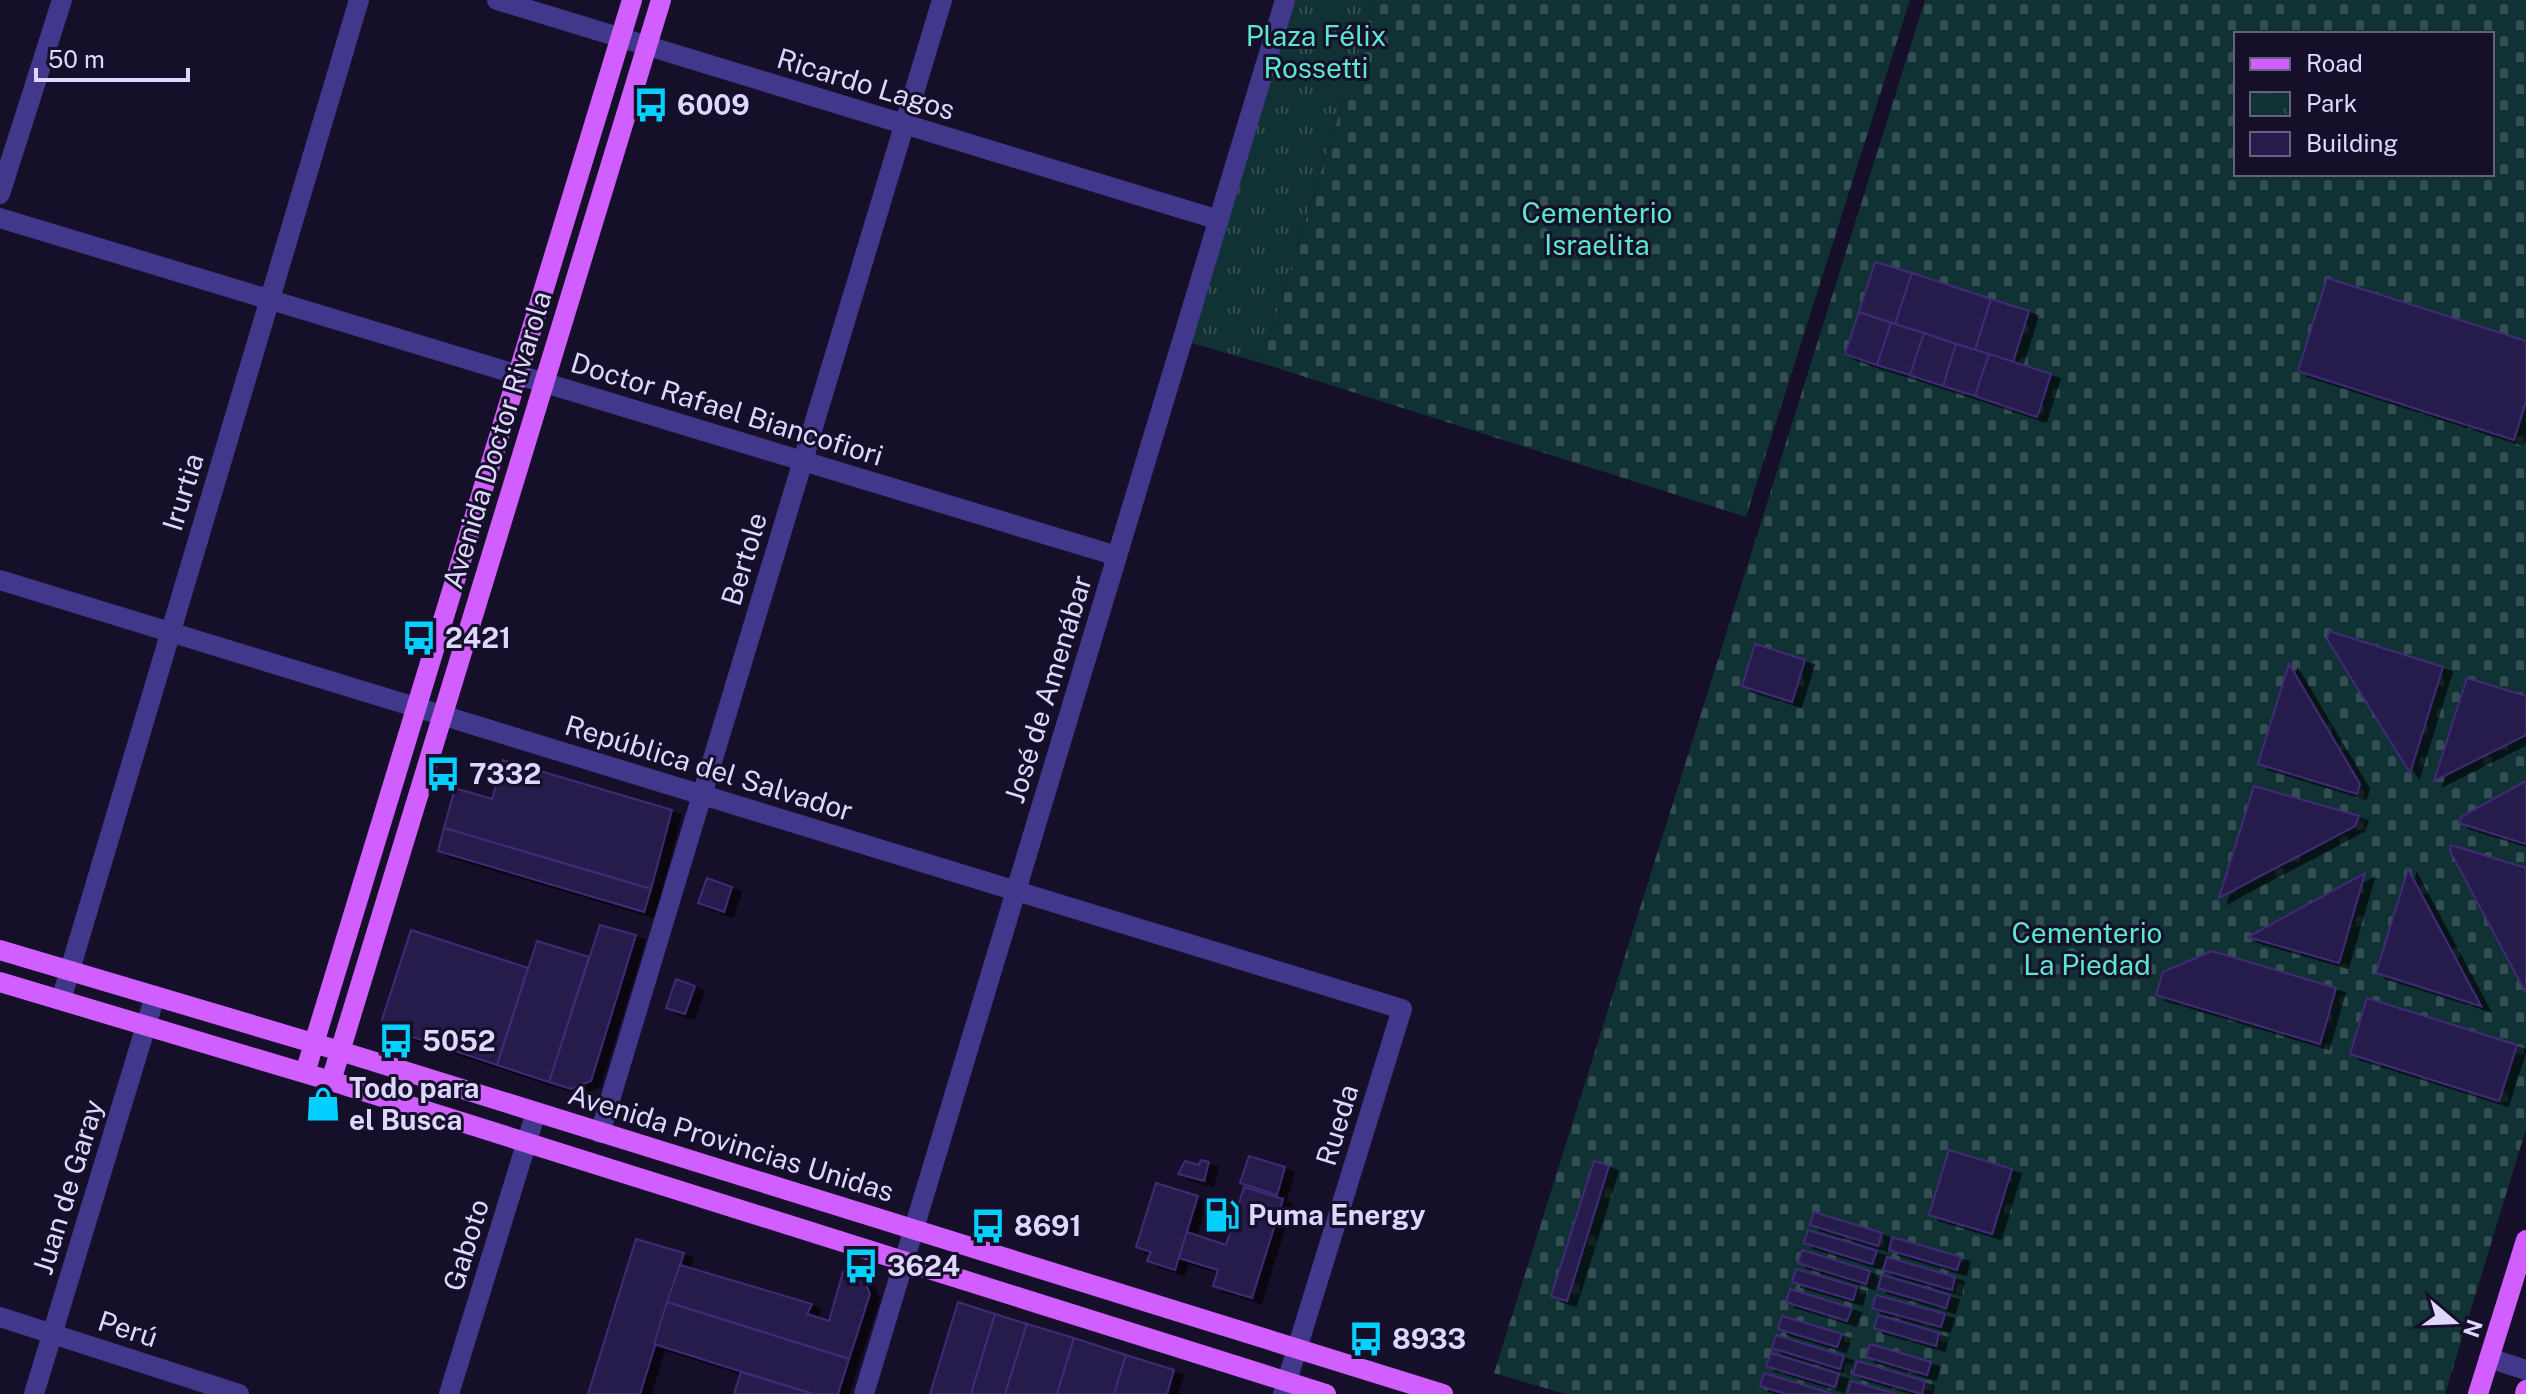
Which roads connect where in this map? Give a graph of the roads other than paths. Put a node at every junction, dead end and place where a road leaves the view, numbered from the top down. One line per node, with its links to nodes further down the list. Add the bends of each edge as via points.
1 (62, 0): 11 (street)
2 (359, 0): 14 (street, Irurtia)
3 (497, 0): 8 (street, Ricardo Lagos)
4 (632, 0): 8 (main road, Avenida Doctor Rivarola)
5 (661, 0): 9 (main road, Avenida Doctor Rivarola)
6 (942, 0): 10 (street, Bertole)
7 (1285, 0): 13 (street, José de Amenábar)
8 (620, 37): 9 (street, Ricardo Lagos); 15 (main road, Avenida Doctor Rivarola)
9 (647, 45): 10 (street, Ricardo Lagos); 16 (main road, Avenida Doctor Rivarola)
10 (904, 126): 13 (street, Ricardo Lagos); 17 (street, Bertole)
11 (0, 194)
12 (0, 218): 14 (street, Doctor Rafael Biancofiori)
13 (1219, 220): 18 (street, José de Amenábar)
14 (269, 299): 15 (street, Doctor Rafael Biancofiori); 20 (street, Irurtia)
15 (518, 375): 16 (street, Doctor Rafael Biancofiori); 21 (main road, Avenida Doctor Rivarola)
16 (544, 383): 17 (street, Doctor Rafael Biancofiori); 22 (main road, Avenida Doctor Rivarola)
17 (803, 461): 18 (street, Doctor Rafael Biancofiori); 23 (street, Bertole)
18 (1117, 556): 24 (street, José de Amenábar)
19 (0, 580): 20 (street, República del Salvador)
20 (171, 632): 21 (street, República del Salvador); 26 (street, Irurtia)
21 (416, 707): 22 (street, República del Salvador); 32 (main road, Avenida Doctor Rivarola)
22 (443, 715): 23 (street, República del Salvador); 33 (main road, Avenida Doctor Rivarola)
23 (702, 795): 24 (street, República del Salvador); 37 (street, Bertole)
24 (1016, 891): 30 (street, República del Salvador); 39 (street, José de Amenábar)
25 (0, 950): 26 (main road, Avenida Provincias Unidas)
26 (70, 970): 28 (main road, Avenida Provincias Unidas); 29 (street, Irurtia)
27 (0, 982): 29 (main road)
28 (155, 996): 31 (street, Juan de Garay); 32 (main road, Avenida Provincias Unidas)
29 (61, 1000): 31 (main road)
30 (1402, 1009): 44 (street, Rueda)
31 (146, 1025): 34 (main road); 43 (street, Juan de Garay)
32 (314, 1043): 33 (main road, Avenida Provincias Unidas); 34 (main road, Avenida Doctor Rivarola)
33 (340, 1051): 35 (main road, Avenida Doctor Rivarola); 36 (main road, Avenida Provincias Unidas)
34 (305, 1073): 35 (main road)
35 (331, 1081): 38 (main road)
36 (536, 1112): 37 (main road, Avenida Provincias Unidas); 38 (street, Gaboto)
37 (600, 1133): 39 (main road, Avenida Provincias Unidas)
38 (526, 1142): 41 (main road); 50 (street, Gaboto)
39 (914, 1230): 41 (street, José de Amenábar); 44 (main road, Avenida Provincias Unidas)
40 (2526, 1240): 45 (main road)
41 (905, 1262): 47 (main road); 51 (street, José de Amenábar)
42 (0, 1317): 43 (street, Perú)
43 (52, 1333): 48 (street, Juan de Garay); 49 (street, Perú)
44 (1297, 1349): 47 (street, Rueda); 53 (main road, Avenida Provincias Unidas)
45 (2489, 1358): 46 (street); 54 (main road)
46 (2526, 1370)
47 (1285, 1388): 52 (main road)
48 (34, 1394)
49 (239, 1394)
50 (449, 1394)
51 (864, 1394)
52 (1326, 1394)
53 (1443, 1394)
54 (2478, 1394)

